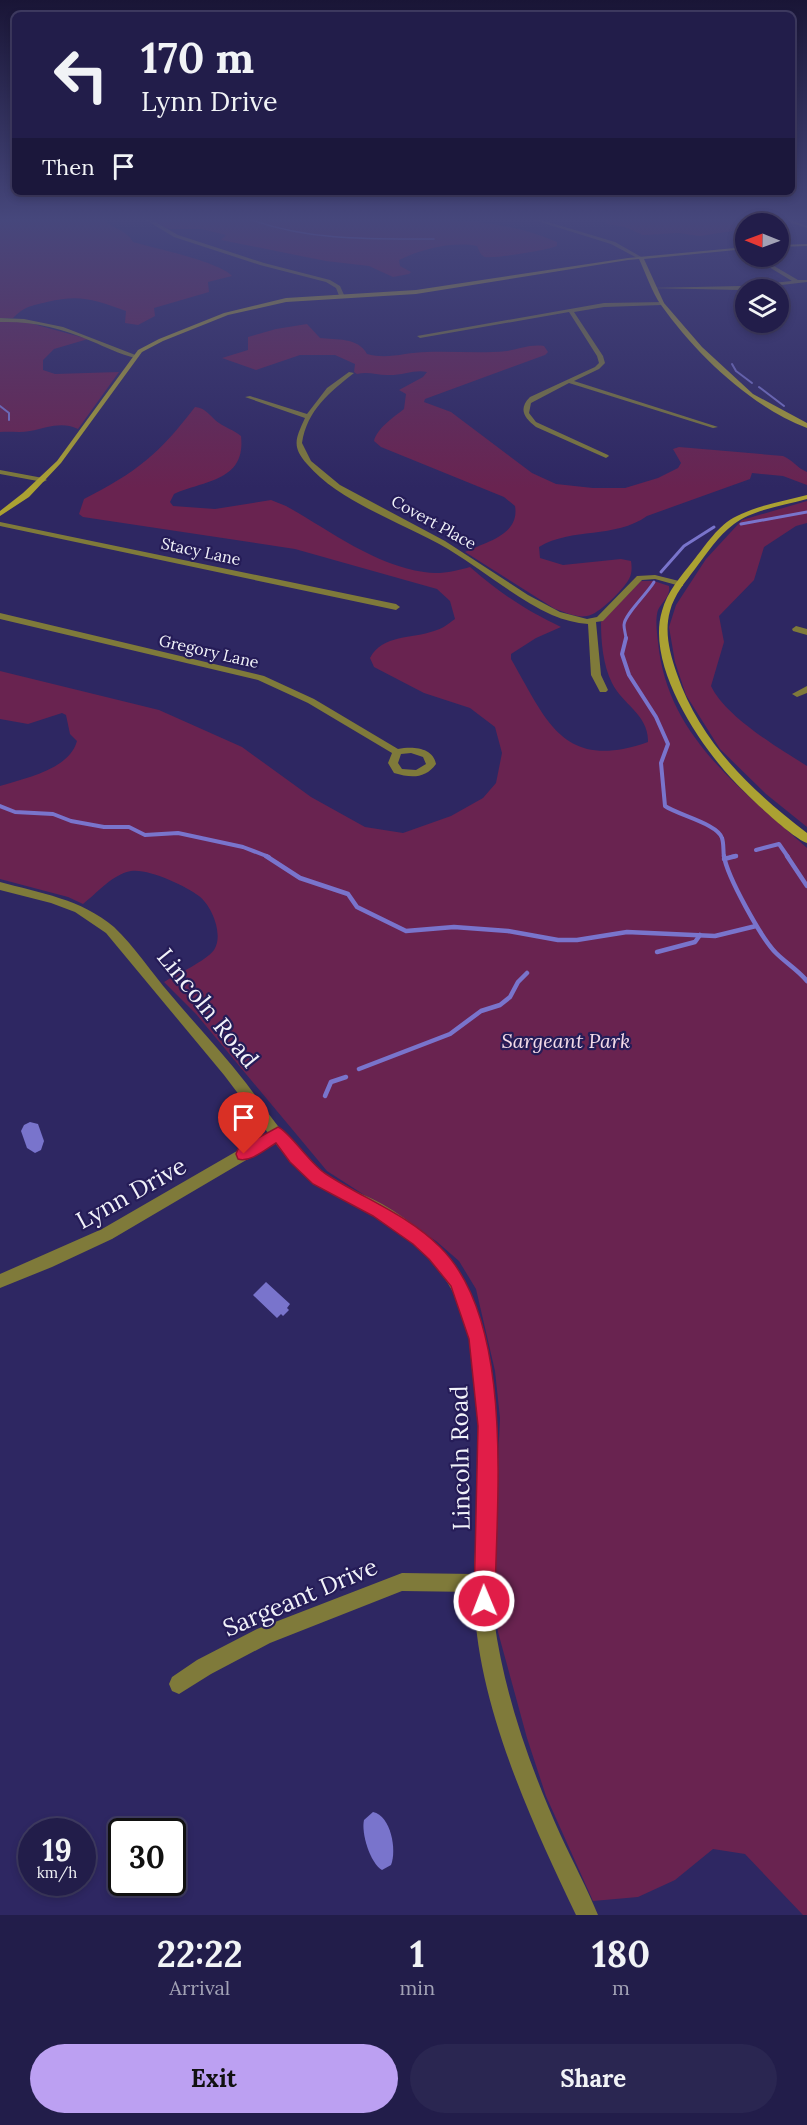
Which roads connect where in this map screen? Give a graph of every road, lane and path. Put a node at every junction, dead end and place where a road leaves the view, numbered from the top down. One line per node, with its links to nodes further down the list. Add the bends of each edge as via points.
1 (240, 309): 7 (street, via 161,340)
2 (575, 309): 4 (street)
3 (667, 309): 12 (street, via 742,388)
4 (570, 310): 6 (street); 9 (street, via 602,363)
5 (0, 320): 7 (street, via 46,324)
6 (420, 336)
7 (135, 356): 16 (street)
8 (351, 373): 11 (street, Covert Place, via 319,398)
9 (569, 381): 13 (street); 14 (street, via 532,398 526,404 526,414 543,429)
10 (248, 397): 11 (street)
11 (308, 417): 23 (street, Covert Place, via 298,444 324,478 439,541 559,615)
12 (805, 423)
13 (715, 427)
14 (606, 456)
15 (0, 472): 16 (street)
16 (43, 480): 18 (street)
17 (807, 497): 20 (street, via 733,522 711,543)
18 (0, 514)
19 (0, 524): 21 (street, Stacy Lane)
20 (680, 584): 23 (street, via 655,577 640,578); 30 (street, via 664,620 667,655 681,699 701,735 741,783)
21 (396, 607)
22 (0, 616): 29 (street, Gregory Lane, via 261,678 311,700)
23 (592, 622): 27 (street, via 596,675)
24 (796, 629): 25 (street)
25 (807, 632)
26 (807, 689): 28 (street)
27 (603, 690)
28 (797, 694)
29 (397, 752)
30 (807, 839)
31 (0, 886): 32 (street, Lincoln Road, via 60,903 103,923)
32 (278, 1134): 33 (street, Lynn Drive, via 108,1234); 34 (street, Lincoln Road, via 319,1179 379,1211 419,1239 458,1282 478,1339 488,1426)
33 (0, 1281)
34 (483, 1583): 35 (street, Sargeant Drive, via 402,1582 264,1636); 36 (street, Lincoln Road, via 485,1619 500,1694 540,1816)
35 (179, 1684)
36 (587, 1915)

